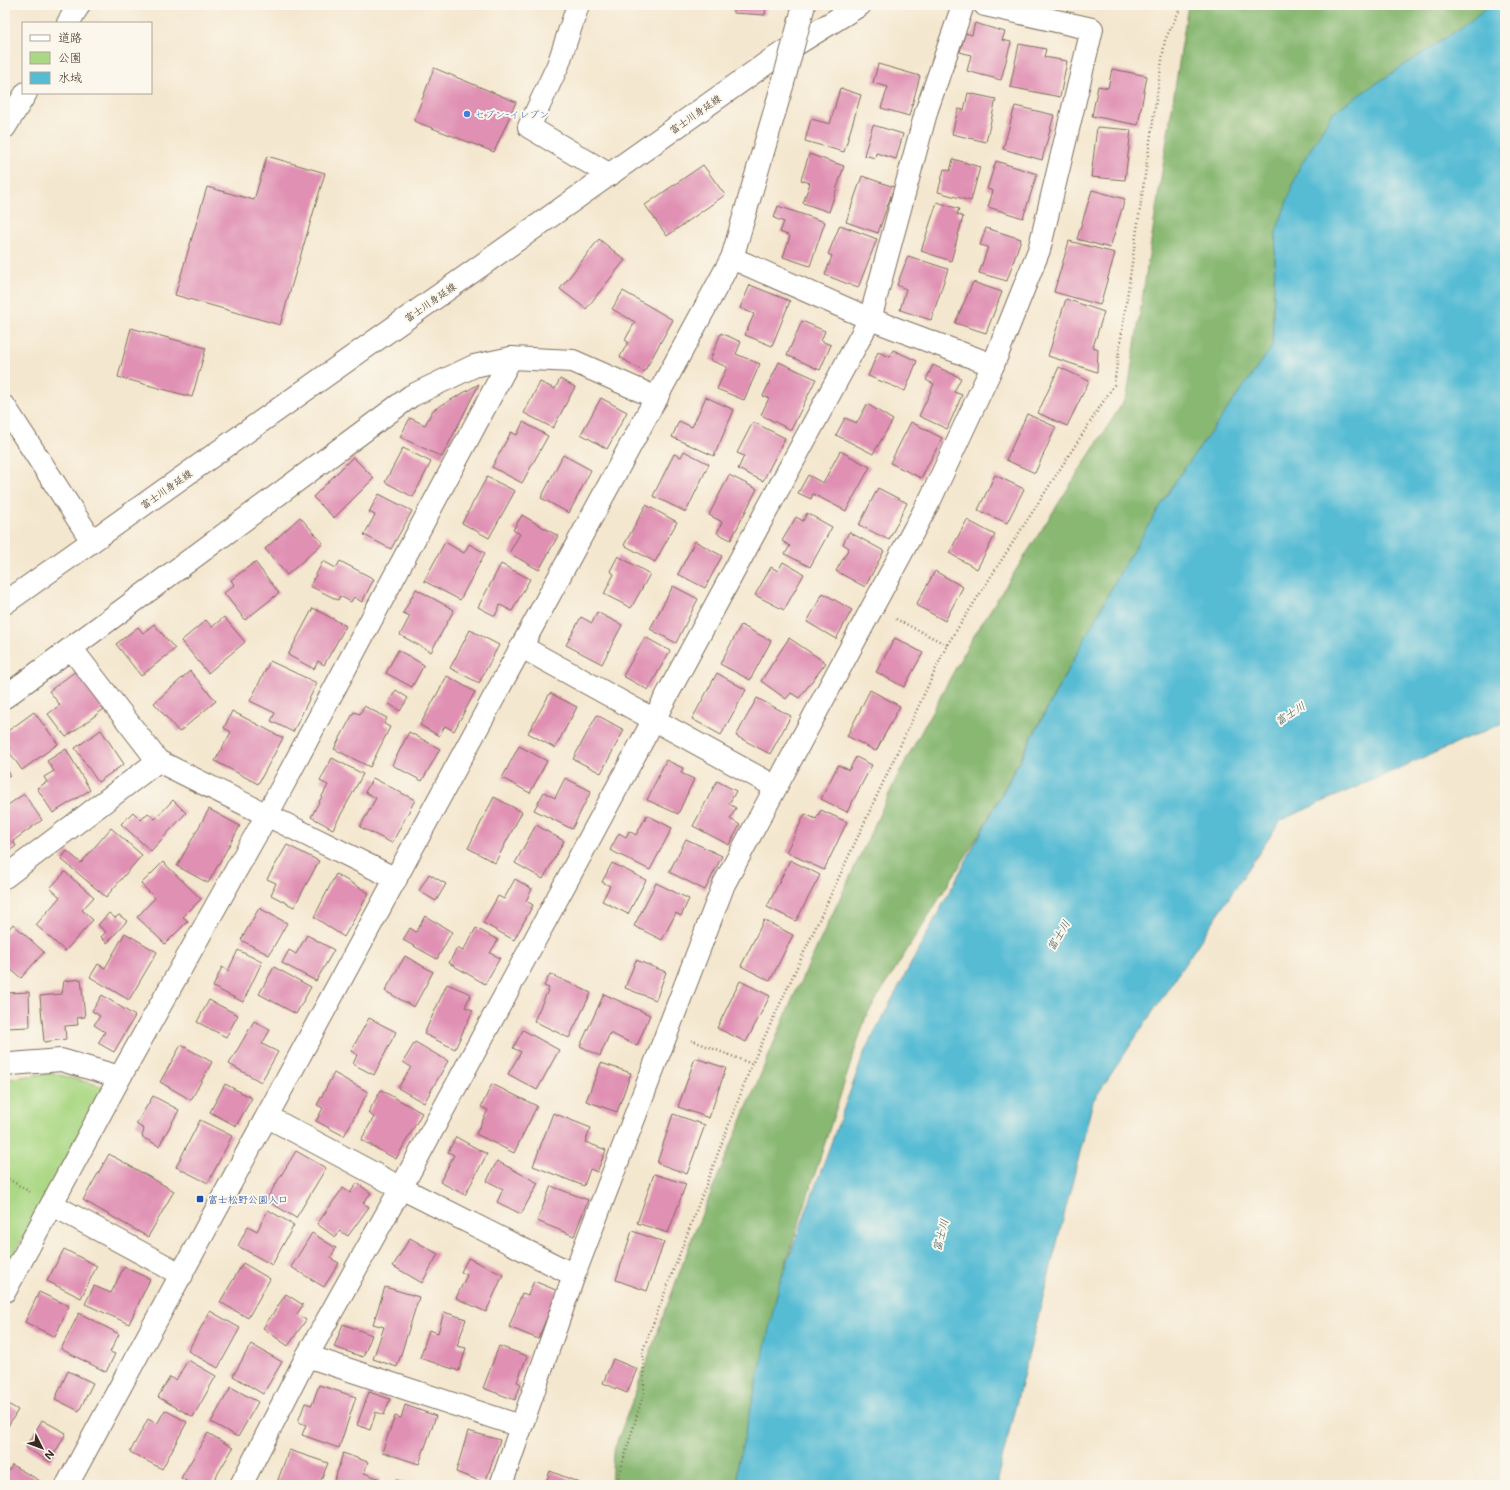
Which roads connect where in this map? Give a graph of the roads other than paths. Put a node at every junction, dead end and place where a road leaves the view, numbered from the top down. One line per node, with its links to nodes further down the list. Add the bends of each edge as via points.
1 (79, 5): 7 (street)
2 (578, 5): 10 (street, via 558,64 529,127)
3 (804, 5): 11 (street, bridge)
4 (860, 5): 10 (street, 富士川身延線, via 771,60)
5 (963, 5): 12 (street, via 927,109)
6 (985, 5): 14 (street, via 1092,29 1038,250)
7 (69, 22)
8 (25, 94): 9 (street)
9 (5, 127)
10 (610, 175): 17 (street, 富士川身延線)
11 (732, 258): 12 (street); 15 (street)
12 (870, 320): 14 (street); 22 (street)
13 (512, 358): 15 (street, via 573,361); 20 (street, via 474,366 411,396); 25 (street)
14 (993, 365): 24 (street, via 931,498)
15 (656, 398): 19 (street)
16 (5, 407): 17 (street)
17 (92, 541): 18 (street, 富士川身延線)
18 (5, 604)
19 (522, 647): 22 (street); 27 (street)
20 (71, 648): 21 (street); 23 (street)
21 (5, 698)
22 (653, 720): 24 (street); 31 (street)
23 (158, 761): 25 (street); 26 (street)
24 (776, 786): 34 (street, via 724,884)
25 (267, 814): 27 (street); 29 (street)
26 (5, 877)
27 (396, 879): 30 (street)
28 (5, 1066): 29 (street, via 62,1060)
29 (120, 1077): 32 (street)
30 (268, 1117): 31 (street); 33 (street)
31 (401, 1188): 34 (street); 36 (street)
32 (53, 1205): 33 (street); 35 (street)
33 (182, 1275): 38 (street)
34 (574, 1275): 37 (street)
35 (5, 1291)
36 (307, 1356): 37 (street); 39 (street)
37 (520, 1426): 40 (street)
38 (67, 1485)
39 (241, 1485)
40 (501, 1485)

